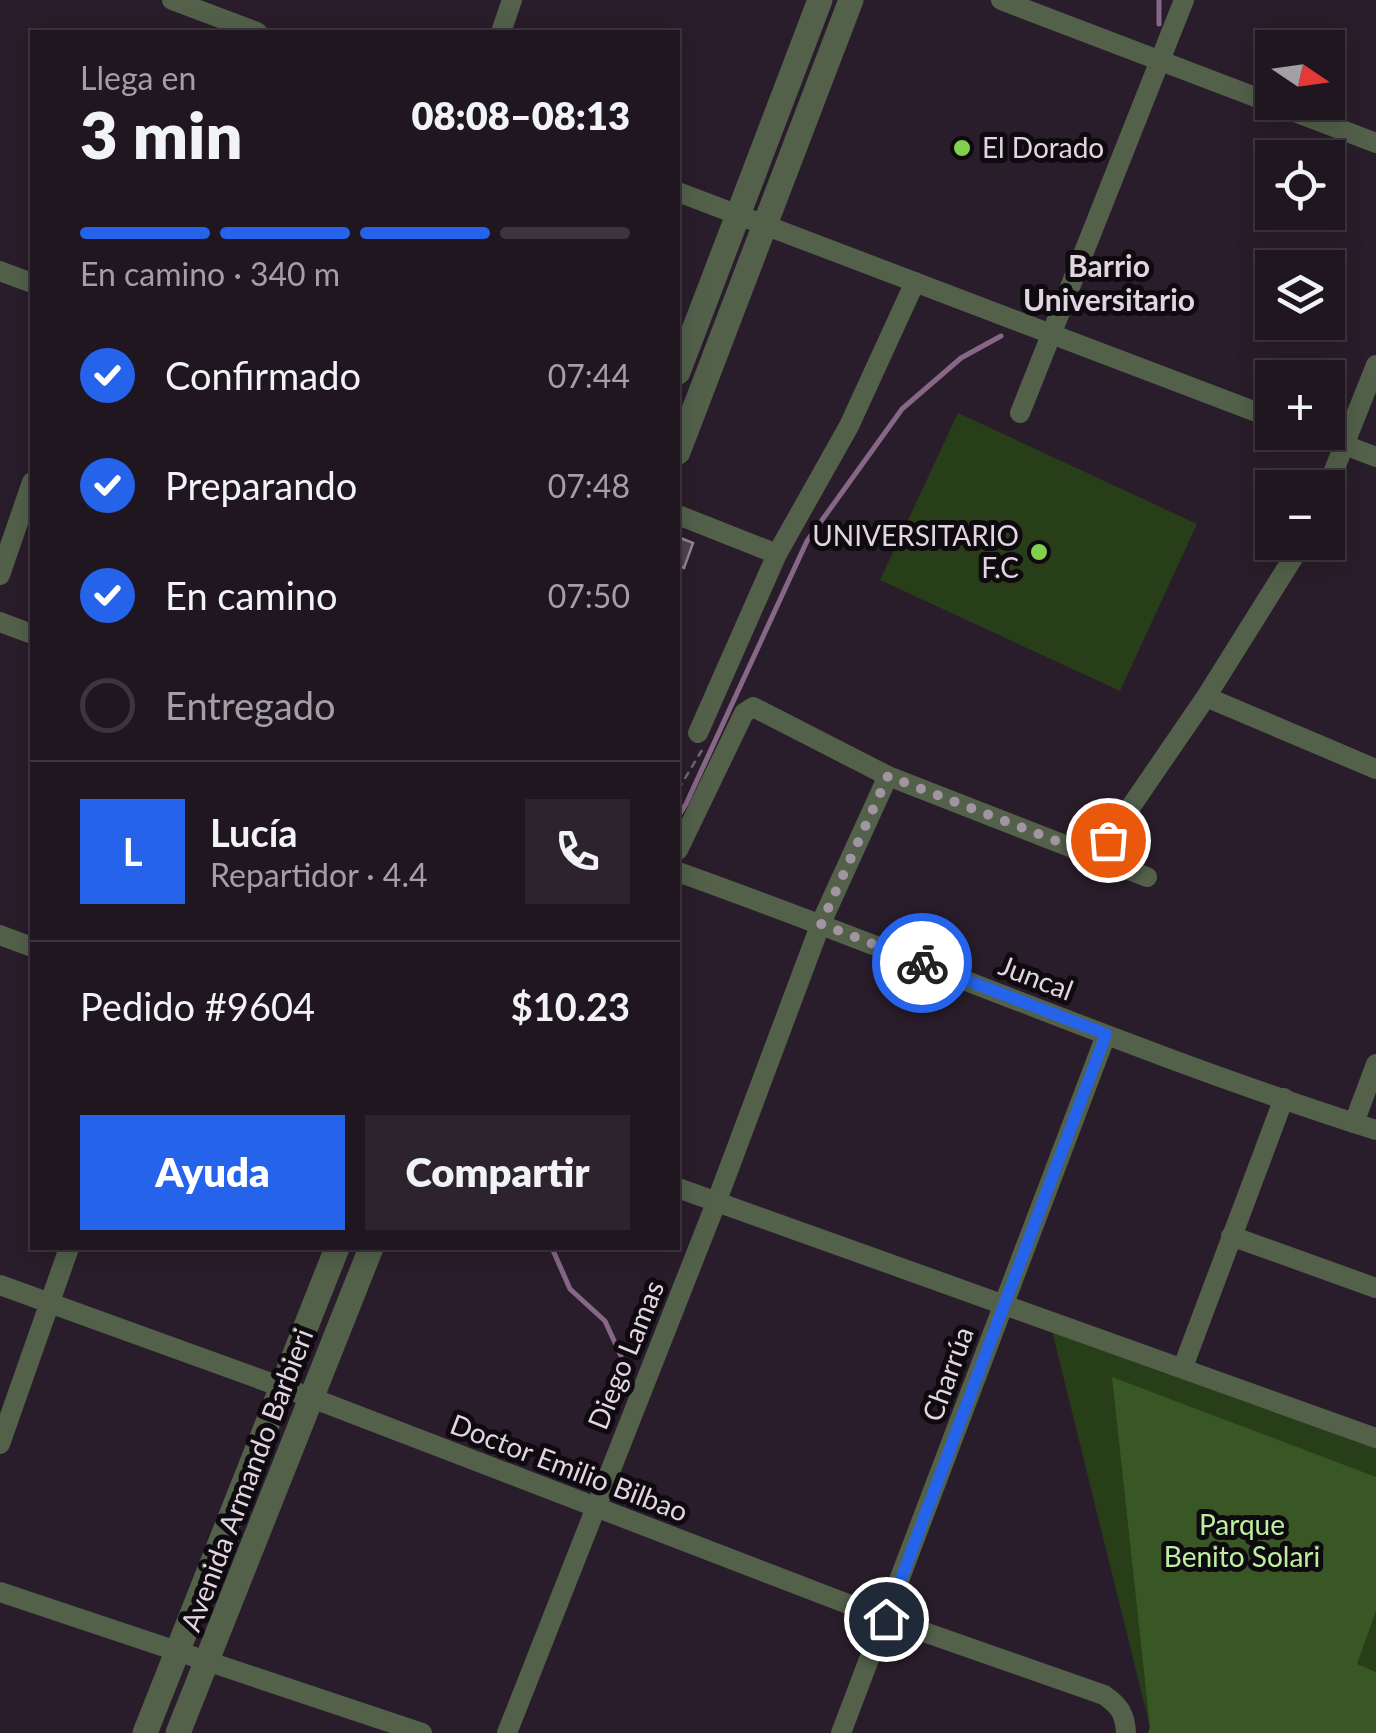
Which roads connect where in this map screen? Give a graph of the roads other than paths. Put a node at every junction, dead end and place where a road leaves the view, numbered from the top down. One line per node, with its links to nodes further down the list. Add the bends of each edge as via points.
1 (172, 0): 7 (street)
2 (512, 0): 10 (street)
3 (820, 0): 14 (street)
4 (851, 0): 15 (street)
5 (1002, 0): 11 (street)
6 (1184, 0): 11 (street)
7 (201, 5): 8 (street); 9 (street)
8 (193, 30)
9 (254, 30)
10 (503, 30)
11 (1158, 62): 12 (street); 19 (street)
12 (1376, 143)
13 (680, 193): 14 (street)
14 (740, 216): 15 (street); 21 (street)
15 (765, 225): 18 (street); 25 (street)
16 (0, 270): 17 (street)
17 (30, 282)
18 (915, 282): 19 (street); 29 (street, via 849,426)
19 (1052, 334): 22 (street); 23 (street)
20 (1376, 364): 24 (street)
21 (680, 367)
22 (1255, 412)
23 (1020, 413)
24 (1345, 445): 26 (street)
25 (680, 447)
26 (1376, 457)
27 (30, 488): 31 (street)
28 (680, 516): 29 (street)
29 (777, 554): 35 (street)
30 (1292, 560): 34 (street)
31 (0, 575)
32 (0, 622): 33 (street)
33 (30, 633)
34 (1206, 697): 36 (street); 39 (street, via 1108,840)
35 (698, 732)
36 (1376, 769)
37 (888, 776): 38 (street, via 753,706); 39 (street); 42 (street, Diego Lamas)
38 (680, 846)
39 (1085, 852): 41 (street)
40 (680, 873): 42 (street, Juncal)
41 (1146, 877)
42 (821, 924): 45 (street, Juncal); 51 (street, Diego Lamas)
43 (0, 936): 44 (street)
44 (30, 947)
45 (1106, 1034): 47 (street, Juncal); 59 (street, Charrúa)
46 (1376, 1064): 48 (street)
47 (1284, 1098): 48 (street, Juncal); 52 (street)
48 (1354, 1123): 49 (street, Juncal)
49 (1376, 1130)
50 (680, 1189): 51 (street)
51 (716, 1203): 59 (street); 65 (street, Diego Lamas)
52 (1231, 1236): 57 (street); 60 (street)
53 (68, 1250): 58 (street)
54 (337, 1250): 61 (street, Avenida Armando Barbieri)
55 (370, 1250): 62 (street, Avenida Armando Barbieri)
56 (0, 1285): 58 (street, Doctor Emilio Bilbao)
57 (1376, 1288)
58 (49, 1303): 61 (street, Doctor Emilio Bilbao); 64 (street)
59 (1003, 1306): 60 (street); 67 (street, Charrúa)
60 (1183, 1367): 63 (street)
61 (284, 1388): 62 (street, Doctor Emilio Bilbao); 68 (street, Avenida Armando Barbieri)
62 (312, 1398): 65 (street, Doctor Emilio Bilbao); 69 (street, Avenida Armando Barbieri)
63 (1376, 1438)
64 (0, 1444)
65 (595, 1508): 67 (street, Doctor Emilio Bilbao); 73 (street, Diego Lamas)
66 (0, 1592): 68 (street)
67 (886, 1619): 74 (street, Charrúa); 75 (street, Doctor Emilio Bilbao, via 1104,1695 1125,1716)
68 (178, 1651): 69 (street); 70 (street, Avenida Armando Barbieri)
69 (208, 1661): 71 (street, Avenida Armando Barbieri); 72 (street)
70 (145, 1733)
71 (178, 1733)
72 (422, 1733)
73 (507, 1733)
74 (841, 1733)
75 (1126, 1733)

